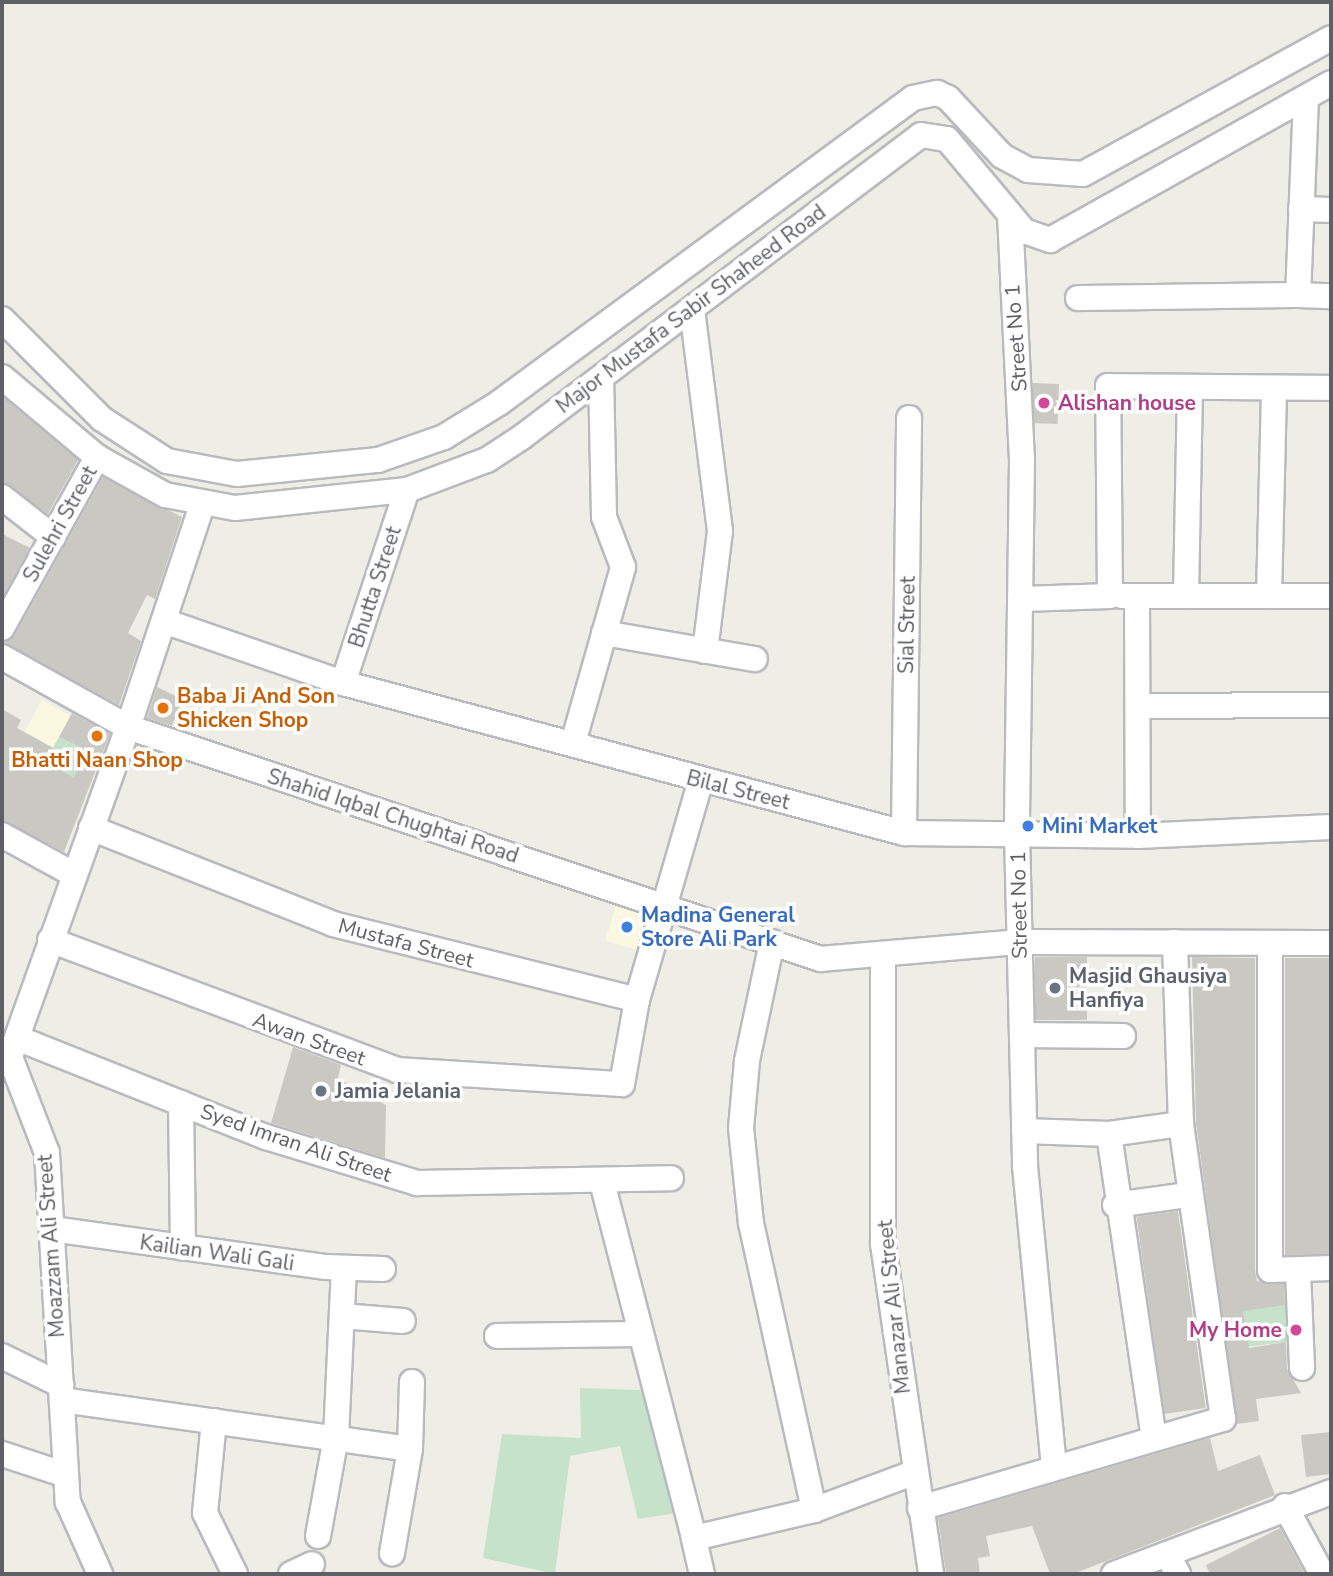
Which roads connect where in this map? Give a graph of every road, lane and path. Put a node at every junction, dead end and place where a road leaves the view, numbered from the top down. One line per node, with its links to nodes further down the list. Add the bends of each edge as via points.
1 (1331, 38): 11 (street, via 1083,174 1028,170 1002,156 948,98 913,98 499,403 443,437 368,462 237,474 167,461 102,419)
2 (1331, 83): 3 (street, Major Mustafa Sabir Shaheed Road)
3 (1306, 99): 4 (street); 6 (street, Major Mustafa Sabir Shaheed Road, via 1059,238 1031,237)
4 (1301, 209): 5 (street); 7 (street)
5 (1331, 210)
6 (1010, 215): 10 (street, Major Mustafa Sabir Shaheed Road, via 947,139 921,135); 28 (street, Street No 1, via 1020,342)
7 (1298, 295): 8 (street); 9 (street)
8 (1331, 296)
9 (1078, 298)
10 (692, 309): 13 (street, Major Mustafa Sabir Shaheed Road); 32 (street, via 720,531)
11 (2, 318)
12 (2, 377): 18 (street, Major Mustafa Sabir Shaheed Road)
13 (601, 378): 19 (street, Major Mustafa Sabir Shaheed Road, via 487,460); 31 (street, via 604,517 623,567)
14 (1190, 387): 15 (street); 23 (street, via 1108,386); 25 (street)
15 (1274, 388): 16 (street); 26 (street)
16 (1331, 388)
17 (909, 418): 43 (street, Sial Street)
18 (97, 457): 21 (street, Major Mustafa Sabir Shaheed Road, via 165,495); 22 (street, Sulehri Street)
19 (407, 490): 21 (street, Major Mustafa Sabir Shaheed Road, via 292,506); 35 (street, Bhutta Street)
20 (2, 497): 22 (street)
21 (202, 505): 29 (street)
22 (53, 537): 30 (street, Sulehri Street)
23 (1110, 596): 24 (street); 28 (street)
24 (1137, 596): 25 (street); 37 (street)
25 (1186, 596): 26 (street)
26 (1269, 596): 27 (street)
27 (1331, 596)
28 (1022, 599): 44 (street, Street No 1)
29 (164, 621): 35 (street, Bilal Street); 38 (street)
30 (2, 628)
31 (604, 633): 32 (street); 39 (street)
32 (705, 651): 34 (street)
33 (2, 657): 38 (street, Shahid Iqbal Chughtai Road)
34 (755, 659)
35 (344, 683): 39 (street, Bilal Street)
36 (1331, 705): 37 (street)
37 (1138, 706): 46 (street)
38 (128, 727): 42 (street, Moazzam Ali Street); 48 (street, Shahid Iqbal Chughtai Road)
39 (573, 743): 40 (street, Bilal Street)
40 (701, 780): 43 (street, Bilal Street); 48 (street)
41 (1331, 827): 46 (street, Bilal Street)
42 (91, 828): 47 (street, Moazzam Ali Street); 56 (street, Mustafa Street, via 332,924)
43 (904, 833): 44 (street, Bilal Street)
44 (1017, 834): 46 (street, Bilal Street); 51 (street, Street No 1)
45 (2, 835): 47 (street)
46 (1138, 836)
47 (74, 874): 49 (street, Moazzam Ali Street)
48 (662, 906): 50 (street, Shahid Iqbal Chughtai Road); 56 (street)
49 (50, 940): 56 (street, Awan Street, via 397,1070 622,1084); 59 (street, Moazzam Ali Street)
50 (772, 942): 55 (street, Shahid Iqbal Chughtai Road, via 820,959); 93 (street, via 747,1061 741,1128 751,1223)
51 (1020, 942): 52 (street, Shahid Iqbal Chughtai Road); 55 (street, Shahid Iqbal Chughtai Road); 57 (street, Street No 1)
52 (1175, 943): 53 (street, Shahid Iqbal Chughtai Road); 61 (street)
53 (1270, 943): 54 (street, Shahid Iqbal Chughtai Road); 73 (street, via 1269,1262 1275,1272)
54 (1331, 943)
55 (883, 955): 88 (street, Manazar Ali Street, via 883,1244)
56 (637, 1000)
57 (1022, 1035): 58 (street); 62 (street, Street No 1)
58 (1124, 1036)
59 (17, 1038): 60 (street, Syed Imran Ali Street); 68 (street, Moazzam Ali Street, via 10,1057 47,1153)
60 (181, 1102): 65 (street, Syed Imran Ali Street, via 365,1172 417,1183); 69 (street)
61 (1181, 1124): 63 (street); 66 (street)
62 (1024, 1132): 63 (street); 87 (street, Street No 1)
63 (1109, 1133): 67 (street)
64 (671, 1178): 65 (street, Syed Imran Ali Street)
65 (602, 1182): 76 (street)
66 (1188, 1195): 67 (street); 84 (street, via 1223,1419)
67 (1115, 1205): 84 (street)
68 (52, 1229): 69 (street, Kailian Wali Gali); 81 (street, Moazzam Ali Street)
69 (183, 1248): 70 (street, Kailian Wali Gali)
70 (344, 1268): 72 (street, Kailian Wali Gali); 74 (street)
71 (1331, 1268): 73 (street)
72 (383, 1269)
73 (1298, 1271): 79 (street)
74 (342, 1316): 75 (street); 83 (street)
75 (403, 1321)
76 (637, 1334): 77 (street); 95 (street)
77 (497, 1336)
78 (2, 1356): 81 (street)
79 (1302, 1368)
80 (412, 1382): 85 (street)
81 (62, 1393): 82 (street); 89 (street, Moazzam Ali Street)
82 (214, 1421): 83 (street); 99 (street, via 205,1513)
83 (336, 1437): 85 (street); 94 (street)
84 (1154, 1439): 87 (street)
85 (410, 1449): 96 (street)
86 (2, 1454): 89 (street)
87 (1054, 1468): 92 (street)
88 (914, 1472): 92 (street, Manazar Ali Street); 93 (street)
89 (66, 1475): 98 (street, Moazzam Ali Street, via 68,1502)
90 (1331, 1492): 91 (street)
91 (1285, 1506): 97 (street); 103 (street)
92 (920, 1508): 101 (street, Manazar Ali Street)
93 (814, 1510): 95 (street)
94 (318, 1536)
95 (694, 1538): 100 (street)
96 (392, 1553)
97 (1172, 1564): 102 (street)
98 (100, 1574)
99 (235, 1574)
100 (702, 1574)
101 (931, 1574)
102 (1114, 1574)
103 (1322, 1574)

